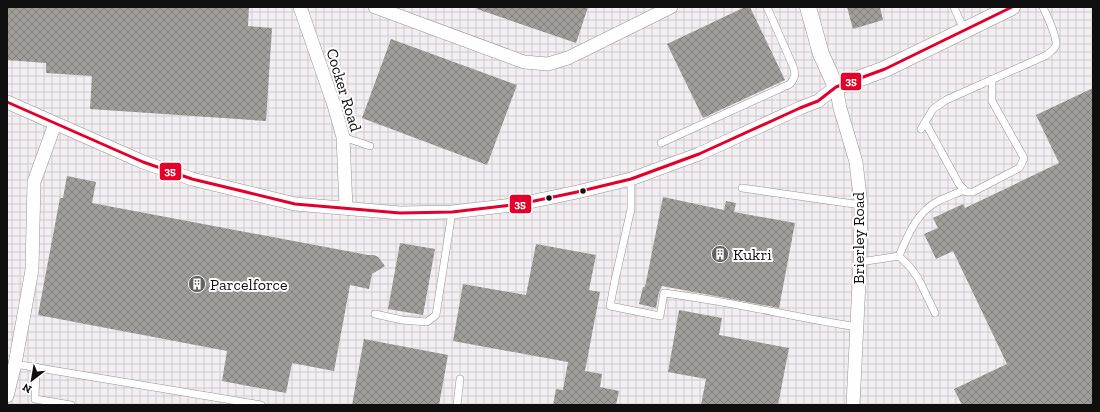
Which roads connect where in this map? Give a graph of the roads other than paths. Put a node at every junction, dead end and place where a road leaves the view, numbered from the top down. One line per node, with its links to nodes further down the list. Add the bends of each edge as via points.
1 (376, 7): 2 (street, via 524,62 548,64 568,58)
2 (671, 7)
3 (767, 7): 17 (lane, via 795,72 790,84)
4 (808, 7): 11 (street, Brierley Road, via 820,54)
5 (954, 7): 9 (lane)
6 (1012, 7): 9 (street)
7 (1043, 7): 10 (lane, via 1055,37 1054,50)
8 (305, 8): 16 (street, Cocker Road)
9 (964, 30): 11 (street, via 885,69)
10 (992, 79): 13 (lane, via 946,100 933,109); 21 (lane, via 992,100 1024,158 1019,168 973,192)
11 (836, 87): 19 (street, via 818,101 699,154); 22 (street, Brierley Road, via 856,162)
12 (7, 102): 14 (street)
13 (925, 122): 15 (lane); 21 (lane)
14 (55, 124): 23 (street, via 143,162 192,179 295,204); 30 (street, via 34,182 32,270)
15 (921, 129)
16 (343, 137): 18 (lane); 23 (street, Cocker Road)
17 (661, 143)
18 (370, 146)
19 (631, 178): 24 (street, via 520,204); 29 (lane, via 631,209 610,306 660,316 664,292)
20 (742, 188): 22 (lane)
21 (964, 190): 25 (lane, via 938,201 921,215 909,232)
22 (861, 205): 26 (street, Brierley Road)
23 (346, 208): 24 (street, via 400,213)
24 (452, 212): 28 (lane, via 436,315 427,322)
25 (899, 256): 26 (lane); 27 (lane, via 914,272)
26 (860, 262): 29 (street, Brierley Road)
27 (935, 313)
28 (375, 314)
29 (856, 327): 37 (street, Brierley Road)
30 (15, 364): 31 (lane); 33 (street)
31 (36, 367): 34 (lane, via 35,398); 35 (lane)
32 (460, 379): 36 (lane)
33 (7, 396)
34 (71, 405)
35 (261, 405)
36 (457, 405)
37 (853, 405)

